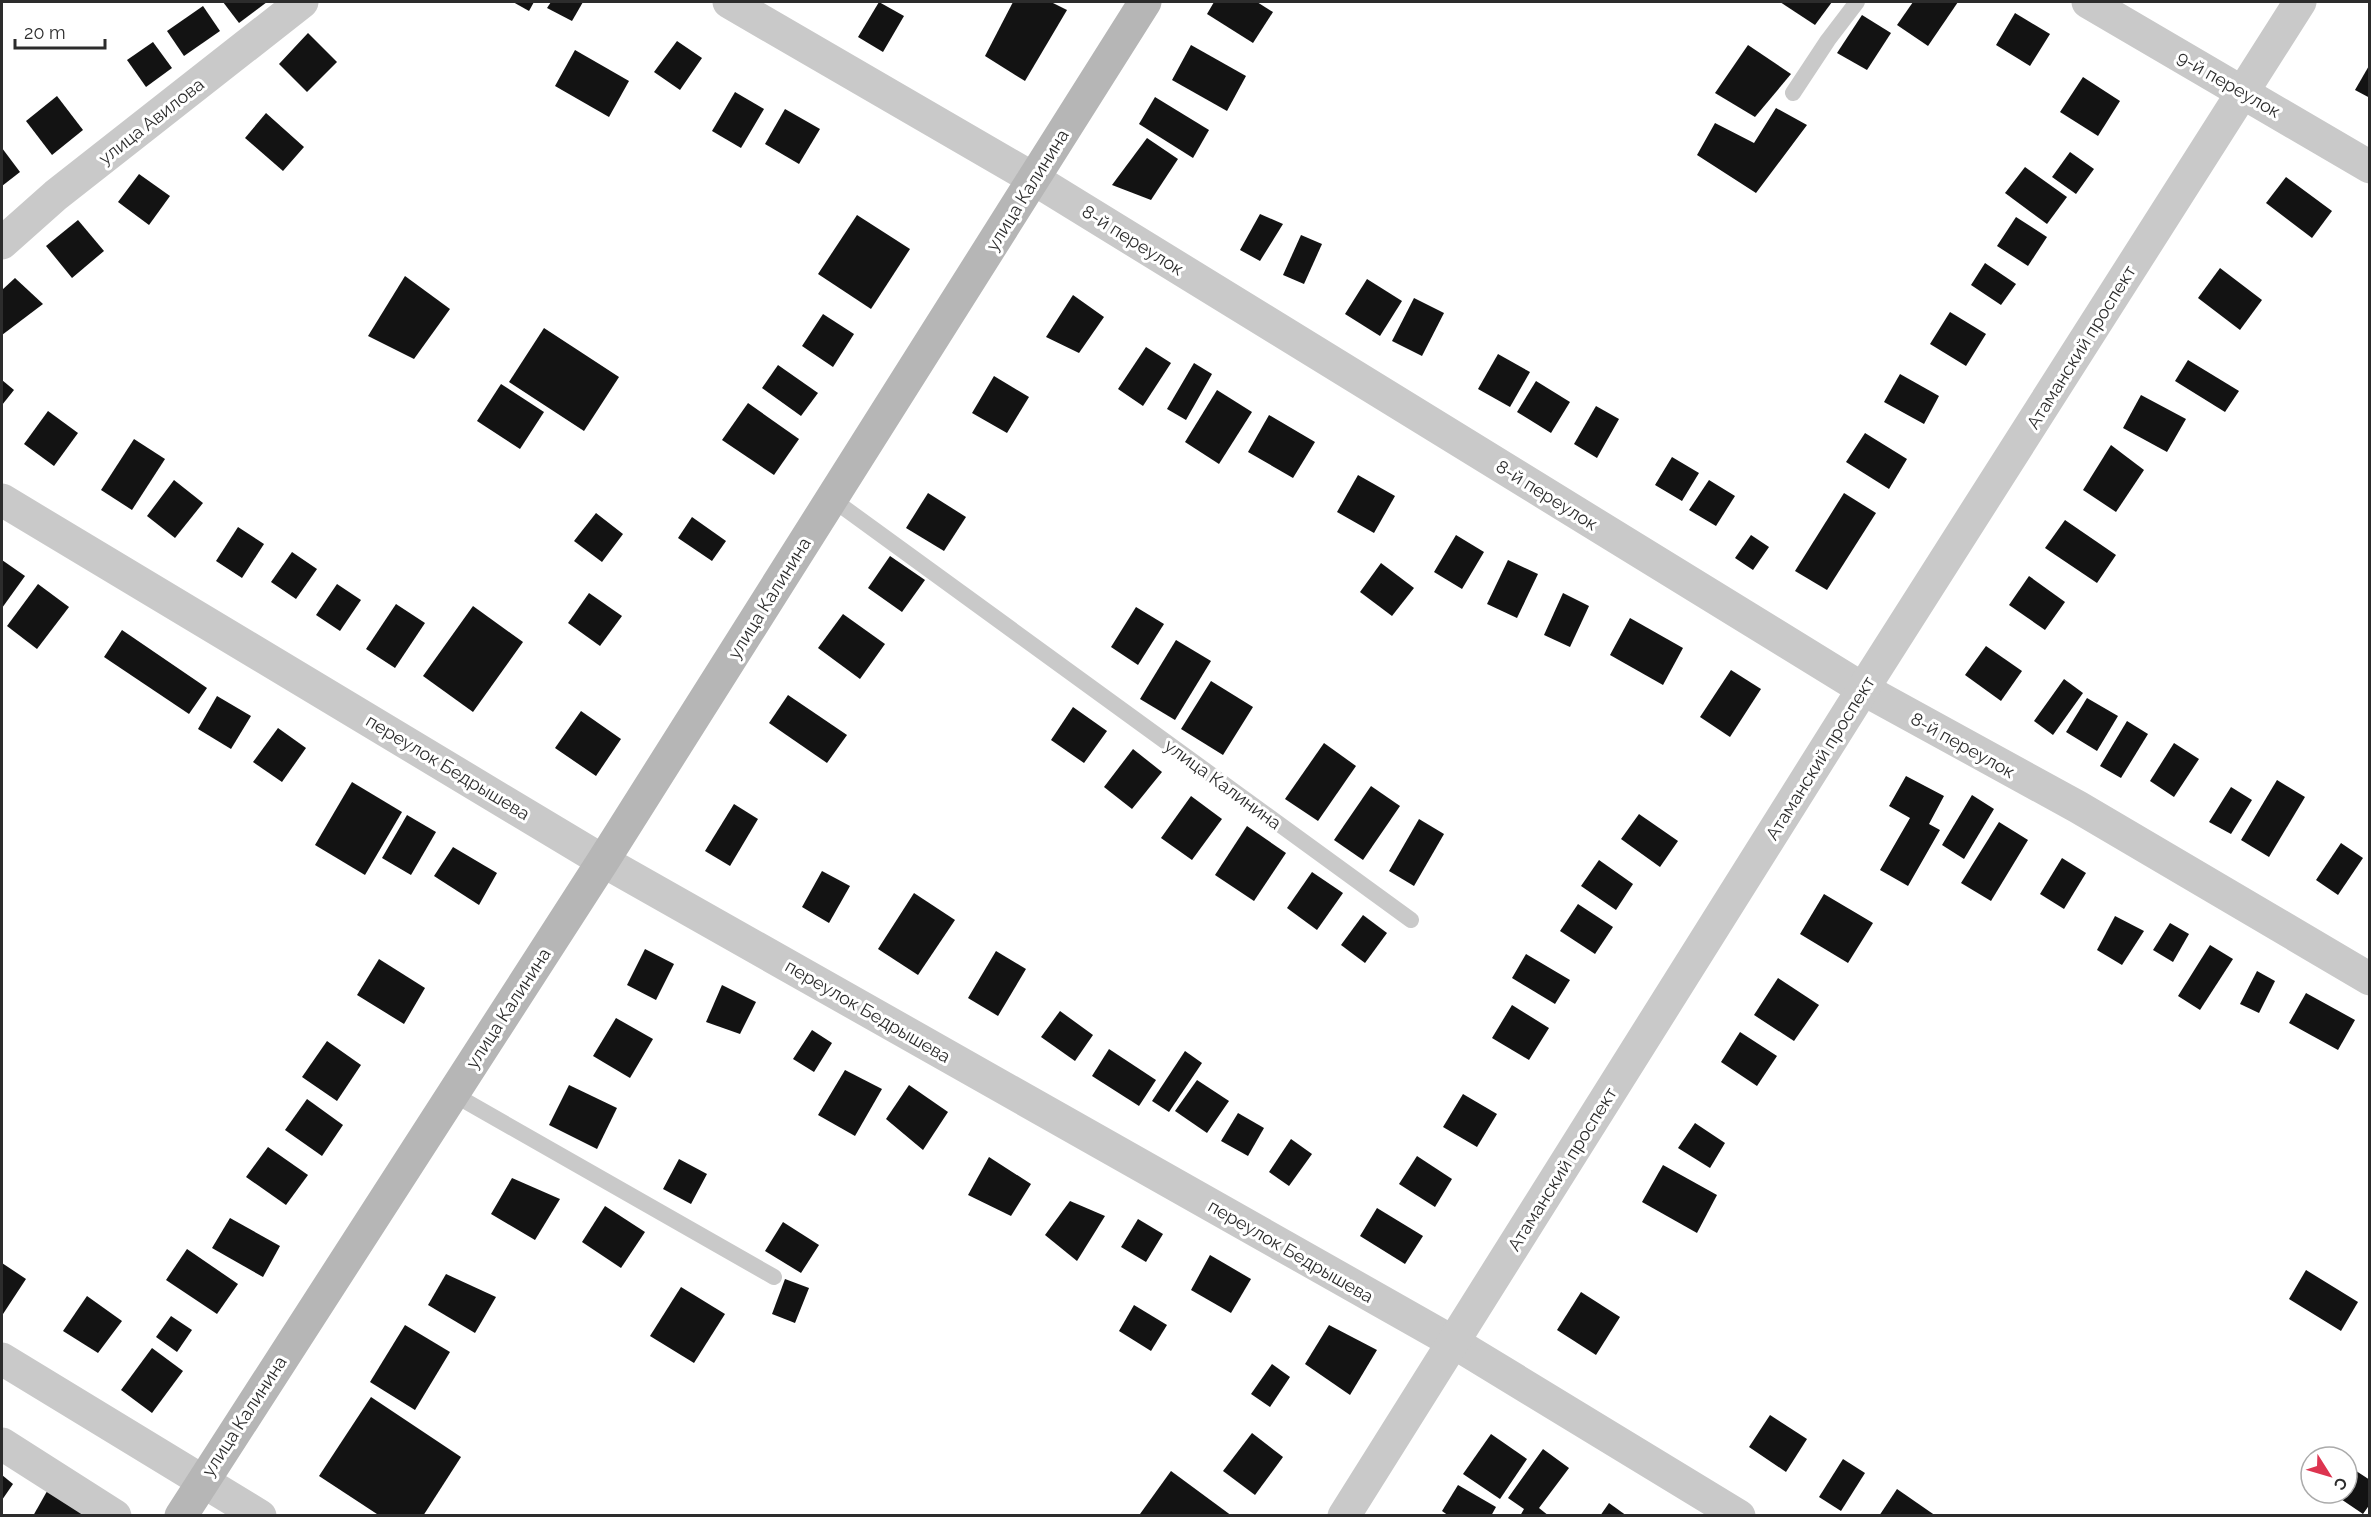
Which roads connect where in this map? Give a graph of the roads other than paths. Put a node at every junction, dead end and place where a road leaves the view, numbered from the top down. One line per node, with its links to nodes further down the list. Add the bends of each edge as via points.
1 (302, 2): 11 (street, улица Авилова, via 56,195)
2 (729, 2): 10 (street, 8-й переулок)
3 (1145, 2): 10 (main road, улица Калинина)
4 (1857, 2): 8 (lane)
5 (2088, 2): 7 (street, 9-й переулок)
6 (2300, 2): 7 (street, Атаманский проспект)
7 (2242, 92): 9 (street, 9-й переулок); 14 (street, Атаманский проспект)
8 (1793, 93)
9 (2370, 167)
10 (1034, 179): 12 (main road, улица Калинина); 14 (street, 8-й переулок)
11 (2, 243)
12 (832, 499): 15 (main road, улица Калинина); 16 (lane, улица Калинина)
13 (2, 500): 15 (street, переулок Бедрышева)
14 (1863, 689): 17 (street, 8-й переулок, via 2078,807); 20 (street, Атаманский проспект)
15 (603, 861): 18 (main road, улица Калинина); 20 (street, переулок Бедрышева)
16 (1411, 920)
17 (2370, 979)
18 (453, 1094): 19 (lane); 23 (main road, улица Калинина)
19 (774, 1277)
20 (1453, 1342): 27 (street, Атаманский проспект); 28 (street, переулок Бедрышева)
21 (2, 1359): 23 (street)
22 (2, 1444): 24 (street)
23 (203, 1480): 25 (main road, улица Калинина); 26 (street)
24 (114, 1515)
25 (181, 1515)
26 (260, 1515)
27 (1344, 1515)
28 (1739, 1515)

